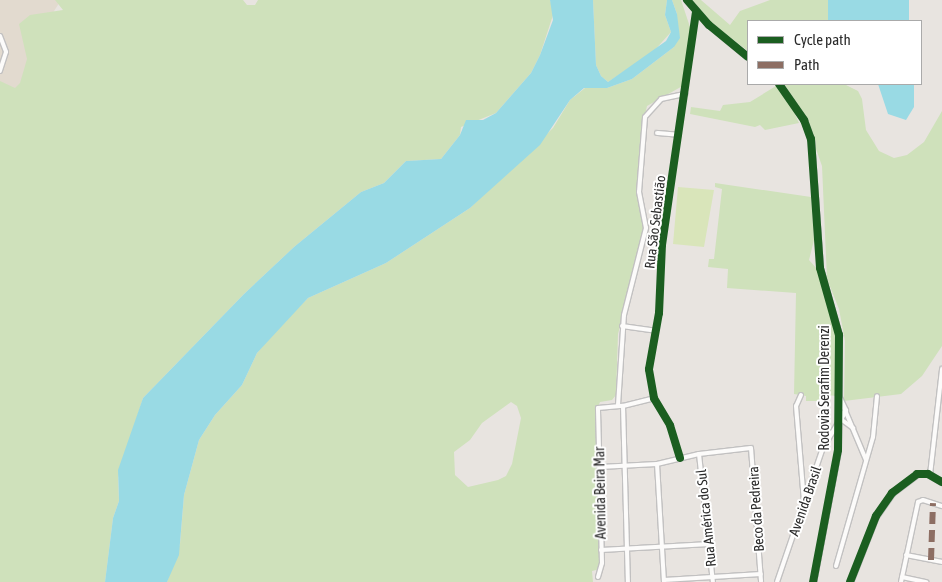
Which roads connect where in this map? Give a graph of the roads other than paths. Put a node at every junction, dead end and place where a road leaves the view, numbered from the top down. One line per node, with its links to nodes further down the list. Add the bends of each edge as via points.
1 (687, 0): 2 (main road)
2 (696, 13): 4 (main road); 7 (street, Rua São Sebastião)
3 (0, 36): 5 (street, via 6,52)
4 (747, 56)
5 (0, 71)
6 (780, 85): 13 (main road, Rodovia Serafim Derenzi, via 804,120 811,139 820,268 839,335)
7 (685, 94): 9 (street, Rua São Sebastião); 10 (street, via 661,99 645,117 639,192 646,228)
8 (657, 133): 9 (street)
9 (679, 135): 11 (street, Rua São Sebastião, via 662,245)
10 (622, 326): 11 (street); 17 (street)
11 (656, 331): 16 (street, Rua São Sebastião, via 649,370)
12 (942, 369): 27 (street)
13 (838, 394): 18 (main road); 19 (main road, Rodovia Serafim Derenzi)
14 (801, 395): 29 (street, via 796,406)
15 (877, 396): 23 (street, via 873,437)
16 (654, 398): 17 (street); 22 (street, Rua São Sebastião, via 670,425)
17 (620, 406): 25 (street, Avenida Beira Mar, via 598,408); 26 (street)
18 (846, 410): 19 (main road); 20 (street)
19 (840, 422): 20 (street); 29 (street, Avenida Brasil, via 823,448); 47 (main road, Rodovia Serafim Derenzi, via 835,472)
20 (852, 428): 23 (street)
21 (698, 454): 22 (street, Beco da Pedreira); 31 (street, Rua América do Sul); 38 (street, Beco da Pedreira, via 751,448)
22 (680, 458): 24 (street, Beco da Pedreira)
23 (866, 460): 37 (street)
24 (657, 464): 26 (street, Beco da Pedreira); 32 (street)
25 (600, 466): 26 (street, Beco da Pedreira); 34 (street, Avenida Beira Mar)
26 (627, 466): 33 (street)
27 (930, 475): 28 (main road); 48 (main road, via 917,474 882,506)
28 (942, 482)
29 (805, 504): 46 (street, Avenida Brasil)
30 (942, 506): 35 (street, via 923,500 918,502)
31 (710, 544): 32 (street); 39 (street, Rua América do Sul)
32 (662, 548): 33 (street); 42 (street)
33 (627, 549): 34 (street); 43 (street)
34 (601, 550): 40 (street, Avenida Beira Mar)
35 (906, 555): 36 (street); 41 (street)
36 (942, 562)
37 (836, 566)
38 (761, 574): 39 (street); 45 (street, Beco da Pedreira)
39 (713, 576): 42 (street); 44 (street, Rua América do Sul)
40 (598, 577)
41 (902, 580): 49 (street)
42 (664, 581)
43 (628, 582)
44 (713, 582)
45 (762, 582)
46 (777, 582)
47 (813, 582)
48 (850, 582)
49 (926, 582)

